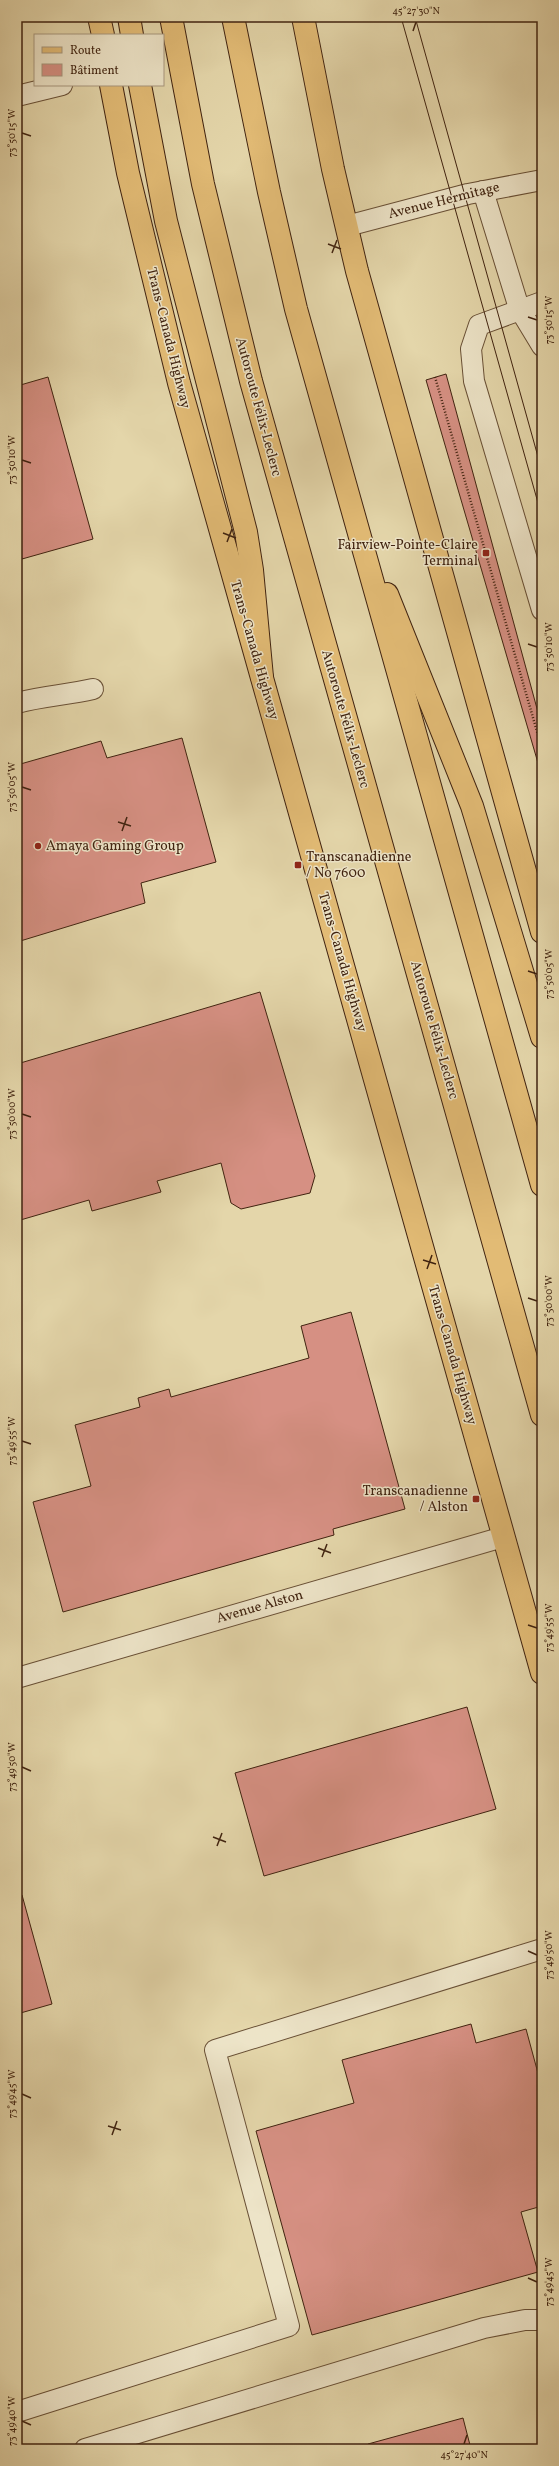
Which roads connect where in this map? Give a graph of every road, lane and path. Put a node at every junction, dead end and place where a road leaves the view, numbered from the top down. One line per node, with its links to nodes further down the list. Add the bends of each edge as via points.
1 (99, 17): 6 (main road)
2 (129, 17): 7 (main road)
3 (171, 17): 28 (main road, Autoroute Félix-Leclerc, via 203,184 251,381)
4 (233, 17): 19 (main road, via 281,249)
5 (303, 17): 14 (main road)
6 (103, 34)
7 (132, 34)
8 (58, 86): 11 (street)
9 (112, 86): 21 (main road, Trans-Canada Highway, via 128,173 169,345)
10 (140, 86): 21 (main road, via 168,229 246,532)
11 (17, 96)
12 (542, 180): 13 (street, Avenue Hermitage)
13 (483, 191): 14 (street, Avenue Hermitage); 16 (street)
14 (347, 226): 25 (main road, via 431,541)
15 (542, 302): 16 (street)
16 (519, 308): 17 (street); 20 (street, via 479,325 471,349 474,381)
17 (542, 346)
18 (435, 377): 24 (path)
19 (345, 489): 26 (main road, via 472,806); 27 (main road)
20 (542, 610)
21 (262, 677): 29 (main road, Trans-Canada Highway)
22 (93, 689): 23 (street, via 67,695 39,696)
23 (17, 703)
24 (538, 735)
25 (542, 932)
26 (542, 1037)
27 (542, 1185)
28 (542, 1415)
29 (503, 1537): 30 (main road, Trans-Canada Highway); 31 (street, Avenue Alston)
30 (542, 1673)
31 (17, 1678)
32 (542, 1949): 34 (street, via 215,2050 289,2326)
33 (542, 2320): 35 (street, via 525,2320 484,2328)
34 (17, 2412)
35 (85, 2449)

